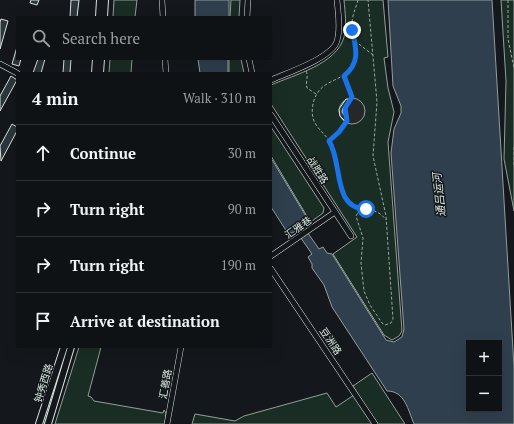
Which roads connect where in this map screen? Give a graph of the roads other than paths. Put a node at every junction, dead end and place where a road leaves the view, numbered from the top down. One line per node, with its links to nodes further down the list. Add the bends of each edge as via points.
1 (100, 0): 6 (main road)
2 (105, 0): 7 (main road)
3 (162, 0): 8 (street)
4 (248, 0): 9 (street)
5 (337, 0): 20 (street, via 337,42 328,53)
6 (99, 16)
7 (104, 16)
8 (163, 16)
9 (247, 16)
10 (96, 60): 16 (main road)
11 (101, 60): 17 (main road)
12 (165, 60): 18 (street)
13 (249, 60): 19 (street)
14 (0, 64): 15 (street)
15 (16, 72)
16 (95, 72)
17 (100, 72)
18 (166, 72)
19 (252, 72)
20 (272, 80)
21 (272, 117): 22 (street, 战胜路)
22 (335, 212): 23 (street, 战胜路); 24 (street, 汇雅巷)
23 (350, 236)
24 (272, 255)
25 (272, 270): 32 (street, 豆洲路)
26 (64, 348): 29 (main road, 钟秀西路)
27 (70, 348): 30 (main road, 钟秀西路)
28 (181, 348): 31 (street, 汇善路)
29 (40, 424)
30 (48, 424)
31 (167, 424)
32 (375, 424)

